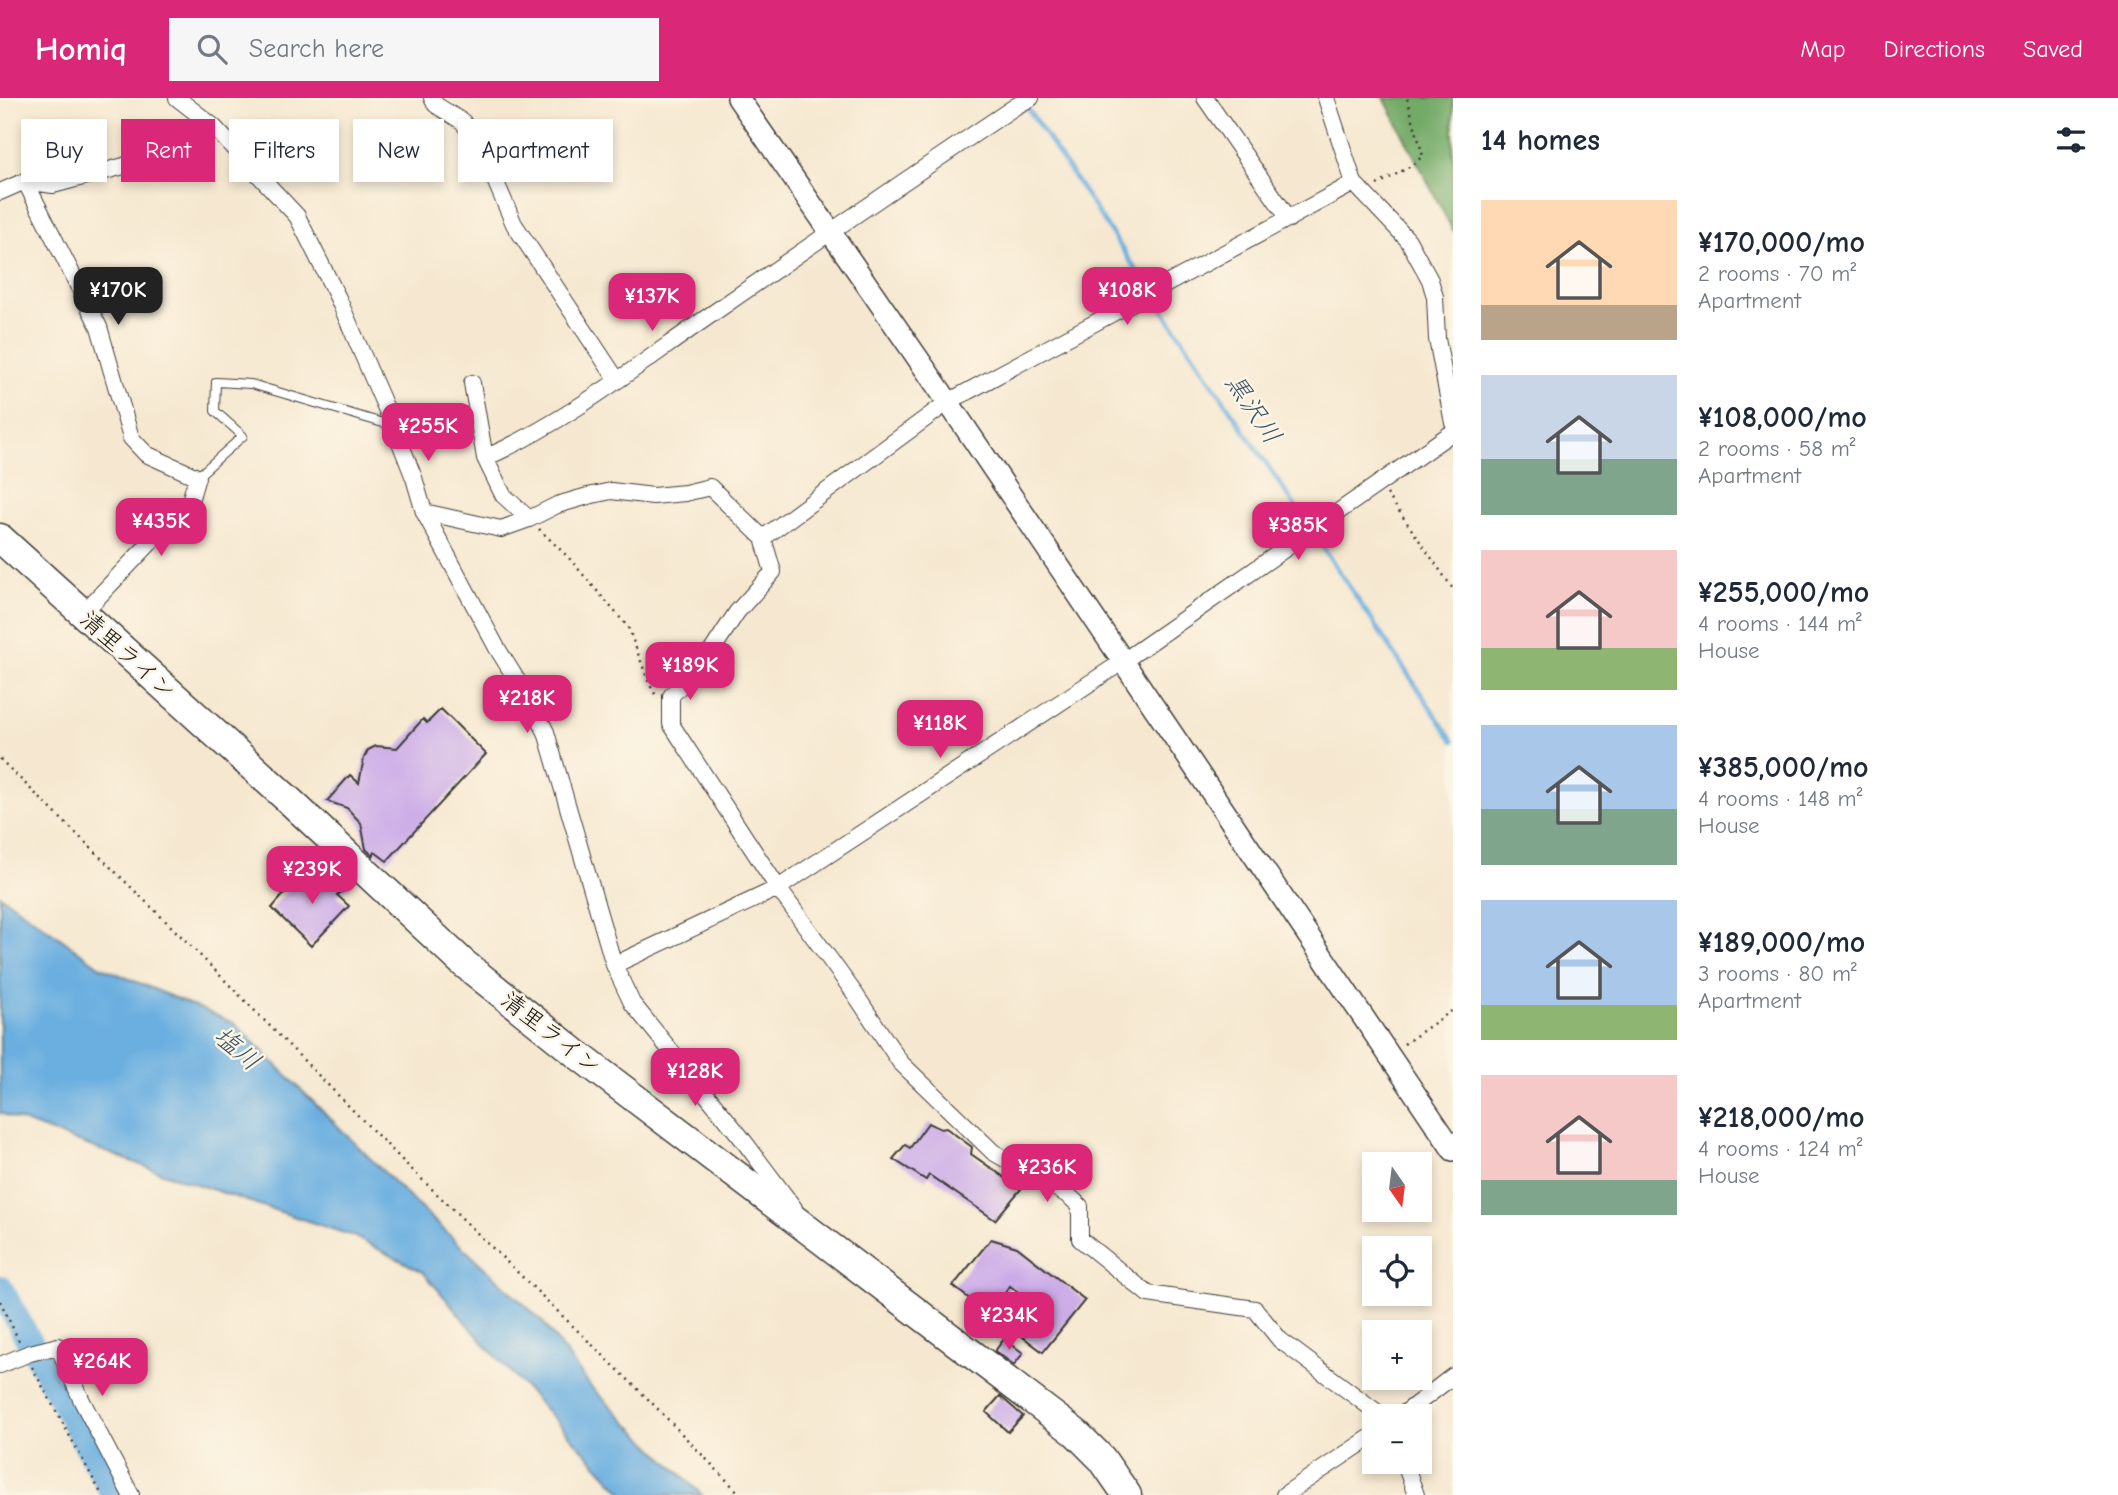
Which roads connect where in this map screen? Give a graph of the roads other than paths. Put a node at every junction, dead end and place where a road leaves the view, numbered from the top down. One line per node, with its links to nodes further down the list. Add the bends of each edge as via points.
1 (177, 98): 8 (street)
2 (432, 98): 18 (street, via 463,122 485,158 514,224)
3 (738, 98): 17 (street)
4 (1031, 98): 7 (street)
5 (1205, 98): 16 (street)
6 (1326, 98): 14 (street)
7 (1014, 102): 17 (street)
8 (204, 119)
9 (215, 128): 22 (street, via 297,216)
10 (22, 182): 15 (street)
11 (25, 182): 25 (street, via 99,327 131,438 146,454)
12 (32, 182): 13 (street)
13 (65, 182)
14 (1358, 188): 16 (street); 21 (street, via 1408,240 1430,279)
15 (0, 192)
16 (1289, 219): 20 (street)
17 (830, 231): 18 (street); 20 (street)
18 (617, 380): 24 (street, via 522,442)
19 (472, 383): 24 (street)
20 (948, 402): 29 (street); 31 (street)
21 (1453, 423)
22 (394, 427): 25 (lane, via 251,384 216,382 215,411 243,436); 26 (street)
23 (1453, 432): 31 (street)
24 (485, 458): 27 (street, via 503,495)
25 (197, 477): 30 (street, via 190,501)
26 (424, 512): 27 (street, via 501,529); 33 (street, via 545,732)
27 (529, 519): 29 (street, via 557,505 611,491 653,496 710,487)
28 (0, 538): 30 (highway, 清里ライン)
29 (763, 538): 32 (street, via 773,572 671,696 671,724)
30 (82, 614): 35 (highway, 清里ライン, via 462,962)
31 (1122, 662): 32 (street); 34 (street)
32 (778, 888): 33 (street); 38 (street, via 900,1062 993,1152 1080,1206 1080,1239 1148,1294 1255,1309 1280,1340)
33 (614, 965): 35 (street, via 632,1003)
34 (1453, 1150)
35 (811, 1231): 43 (highway, 清里ライン, via 1076,1433)
36 (0, 1365): 42 (street, via 58,1346)
37 (1453, 1376): 39 (street)
38 (1366, 1404)
39 (1417, 1404)
40 (1362, 1443): 44 (street)
41 (1409, 1474): 45 (street)
42 (131, 1495)
43 (1127, 1495)
44 (1284, 1495)
45 (1416, 1495)

